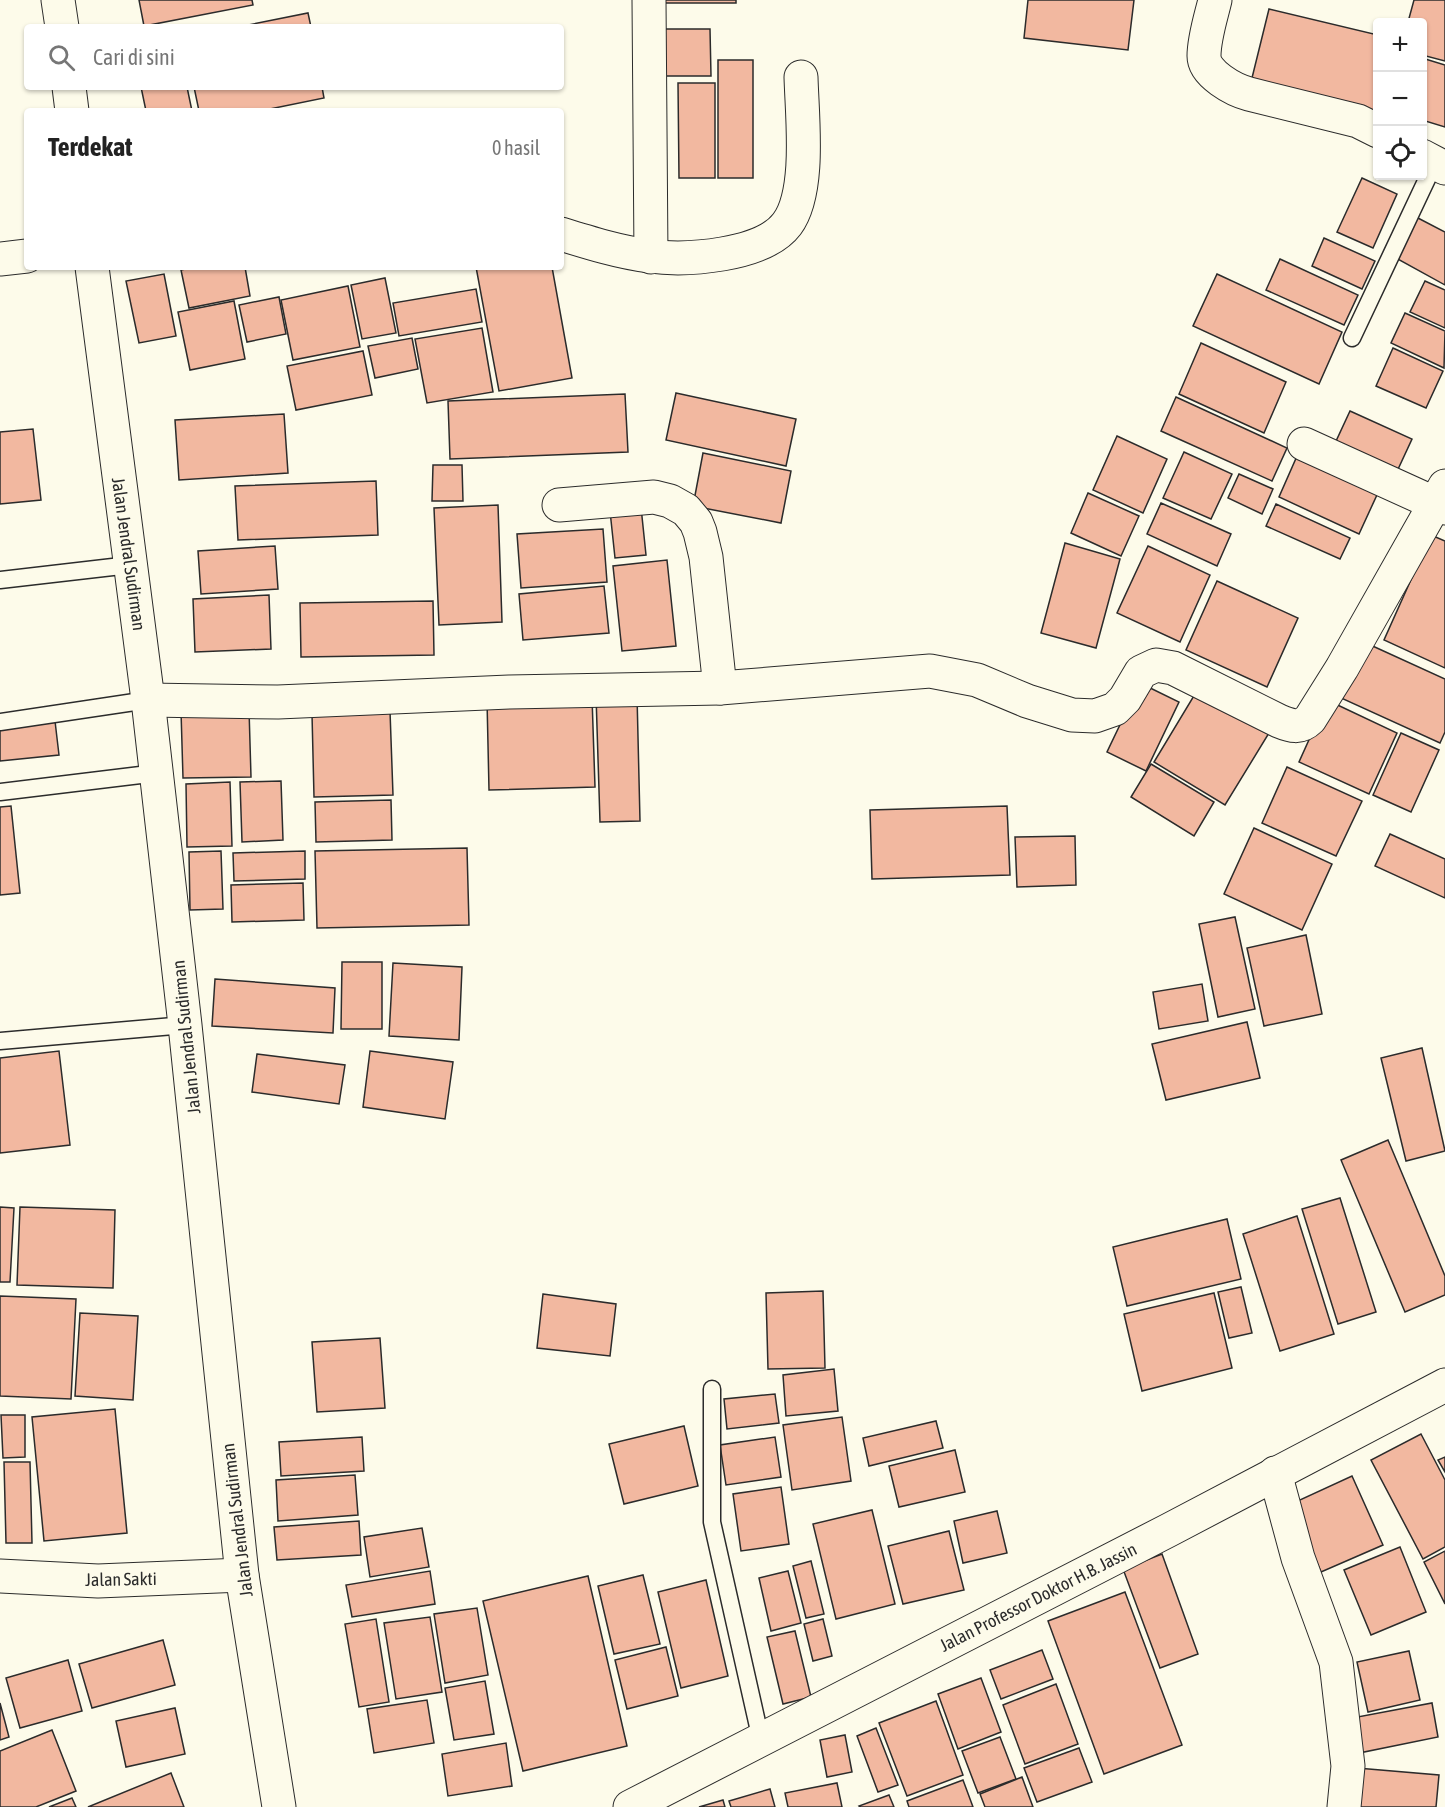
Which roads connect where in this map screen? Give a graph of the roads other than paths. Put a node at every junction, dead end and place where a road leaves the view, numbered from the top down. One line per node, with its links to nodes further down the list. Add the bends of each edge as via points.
1 (58, 0): 4 (main road)
2 (649, 0): 12 (main road)
3 (1215, 0): 8 (main road, via 1204,58 1221,80 1249,94 1358,121)
4 (62, 24)
5 (801, 76): 12 (main road, via 801,186 787,224 755,247 709,256)
6 (69, 90): 7 (main road)
7 (72, 108)
8 (1373, 129)
9 (1434, 162): 15 (lane)
10 (564, 235): 12 (main road, via 603,248)
11 (24, 256): 13 (main road)
12 (651, 257)
13 (0, 259)
14 (92, 270): 19 (main road, Jalan Jendral Sudirman)
15 (1352, 338)
16 (1304, 444): 17 (main road)
17 (1442, 499): 21 (main road, via 1342,668 1310,719 1300,726 1280,721 1164,665 1141,672 1125,699 1114,709 1095,716 1072,715 977,680 930,671)
18 (559, 505): 21 (main road, via 654,497 686,510 696,522 706,557)
19 (129, 565): 20 (lane); 22 (main road, Jalan Jendral Sudirman)
20 (0, 580)
21 (720, 688): 22 (main road, via 278,702)
22 (148, 700): 23 (lane); 24 (main road, Jalan Jendral Sudirman)
23 (0, 722)
24 (157, 773): 25 (lane); 26 (main road, Jalan Jendral Sudirman)
25 (0, 792)
26 (185, 1025): 27 (lane); 31 (main road, Jalan Jendral Sudirman)
27 (0, 1041)
28 (1445, 1385): 30 (main road, Jalan Professor Doktor H.B. Jassin)
29 (712, 1389): 33 (lane, via 712,1522)
30 (1275, 1473): 33 (main road, Jalan Professor Doktor H.B. Jassin); 36 (main road, via 1298,1558 1336,1662 1348,1766)
31 (242, 1575): 32 (main road, Jalan Sakti, via 98,1581); 34 (main road, Jalan Jendral Sudirman)
32 (0, 1576)
33 (761, 1740): 35 (main road, Jalan Professor Doktor H.B. Jassin)
34 (279, 1807)
35 (630, 1807)
36 (1344, 1807)

